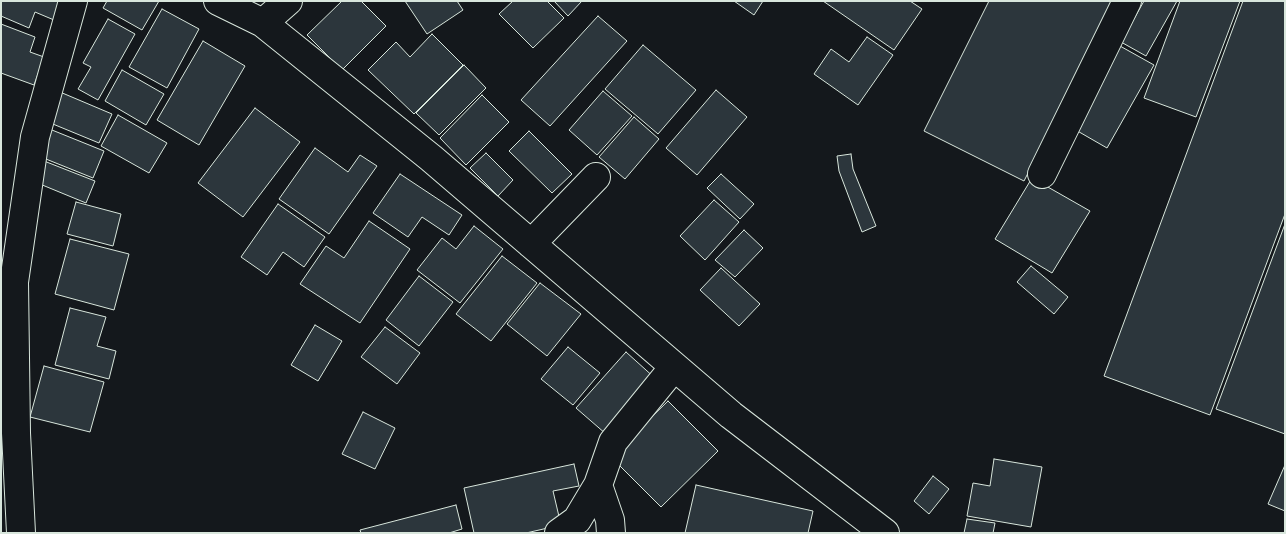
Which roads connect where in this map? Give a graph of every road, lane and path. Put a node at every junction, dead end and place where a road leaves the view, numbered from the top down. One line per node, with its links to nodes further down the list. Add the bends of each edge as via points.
1 (73, 1): 11 (street, via 35,137 14,282)
2 (218, 1): 5 (street)
3 (288, 1): 5 (street)
4 (1127, 1): 6 (street)
5 (263, 23): 8 (street)
6 (1042, 174)
7 (596, 177): 8 (street)
8 (531, 244): 9 (street)
9 (674, 366): 10 (street, via 613,442); 14 (street, via 730,415)
10 (598, 485): 12 (street, via 577,520); 13 (street)
11 (21, 533)
12 (559, 533)
13 (611, 533)
14 (885, 533)

